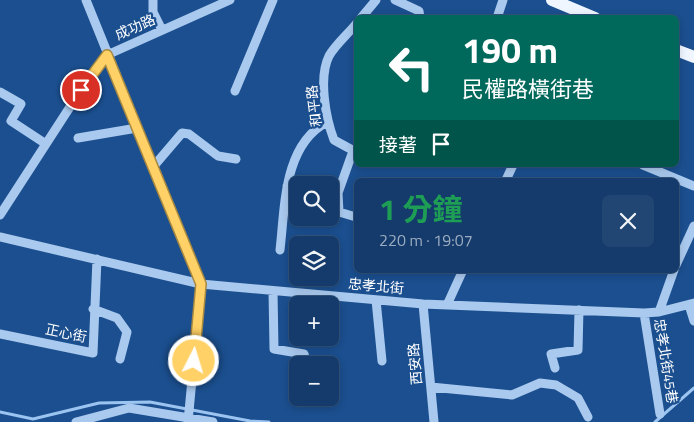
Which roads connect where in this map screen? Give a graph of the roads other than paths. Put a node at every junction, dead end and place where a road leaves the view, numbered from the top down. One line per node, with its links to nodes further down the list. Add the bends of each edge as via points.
1 (86, 0): 16 (street)
2 (153, 0): 14 (street, via 153,12)
3 (230, 0): 14 (street, 成功路)
4 (273, 0): 18 (street)
5 (376, 0): 9 (street)
6 (395, 0): 10 (street, via 419,11)
7 (503, 0): 11 (street)
8 (560, 2): 12 (main road)
9 (364, 15)
10 (420, 15)
11 (498, 15)
12 (586, 15)
13 (354, 26): 20 (street, 和平路, via 329,56 324,72)
14 (162, 30): 16 (street, 成功路)
15 (679, 51): 17 (main road)
16 (107, 55): 21 (street); 23 (street)
17 (694, 57)
18 (235, 91)
19 (0, 92): 23 (street, via 21,104 11,121)
20 (327, 122): 24 (street, 和平路, via 334,140); 32 (street, via 314,129 293,163)
21 (137, 128): 22 (street); 27 (street)
22 (78, 138)
23 (46, 144): 35 (street)
24 (354, 150)
25 (354, 153): 31 (street)
26 (236, 158): 27 (street, via 218,156 189,134 182,133)
27 (153, 167): 44 (street)
28 (648, 167): 29 (street)
29 (675, 178)
30 (679, 180): 33 (street)
31 (339, 183)
32 (287, 186): 39 (street)
33 (694, 186)
34 (339, 212): 36 (street)
35 (0, 215)
36 (354, 216)
37 (694, 226): 40 (street)
38 (0, 237): 41 (street, 忠孝北街)
39 (280, 250)
40 (679, 258)
41 (97, 259): 44 (street, 忠孝北街); 50 (street, 正心街)
42 (462, 273): 49 (street)
43 (673, 273): 52 (street)
44 (201, 284): 45 (street, 忠孝北街); 63 (street)
45 (273, 291): 46 (street, 忠孝北街); 56 (street, via 274,349)
46 (376, 300): 47 (street, 忠孝北街); 58 (street)
47 (423, 304): 49 (street, 忠孝北街); 60 (street, 西安路)
48 (692, 304): 52 (street, 忠孝北街); 54 (street)
49 (446, 305): 51 (street, 忠孝北街)
50 (93, 309): 55 (street, 正心街, via 93,353); 57 (street, via 117,318 126,332)
51 (579, 310): 53 (street, 忠孝北街); 59 (street, via 578,350 551,354)
52 (659, 312): 53 (street, 忠孝北街)
53 (644, 313): 61 (street, 忠孝北街45巷)
54 (694, 321)
55 (0, 334)
56 (305, 356)
57 (120, 359)
58 (382, 361)
59 (555, 368)
60 (431, 387): 62 (street, via 512,395 540,383 556,385 578,398); 66 (street, 西安路)
61 (660, 414)
62 (588, 417)
63 (188, 420): 64 (street, via 129,408); 65 (street)
64 (76, 422)
65 (213, 422)
66 (434, 422)

